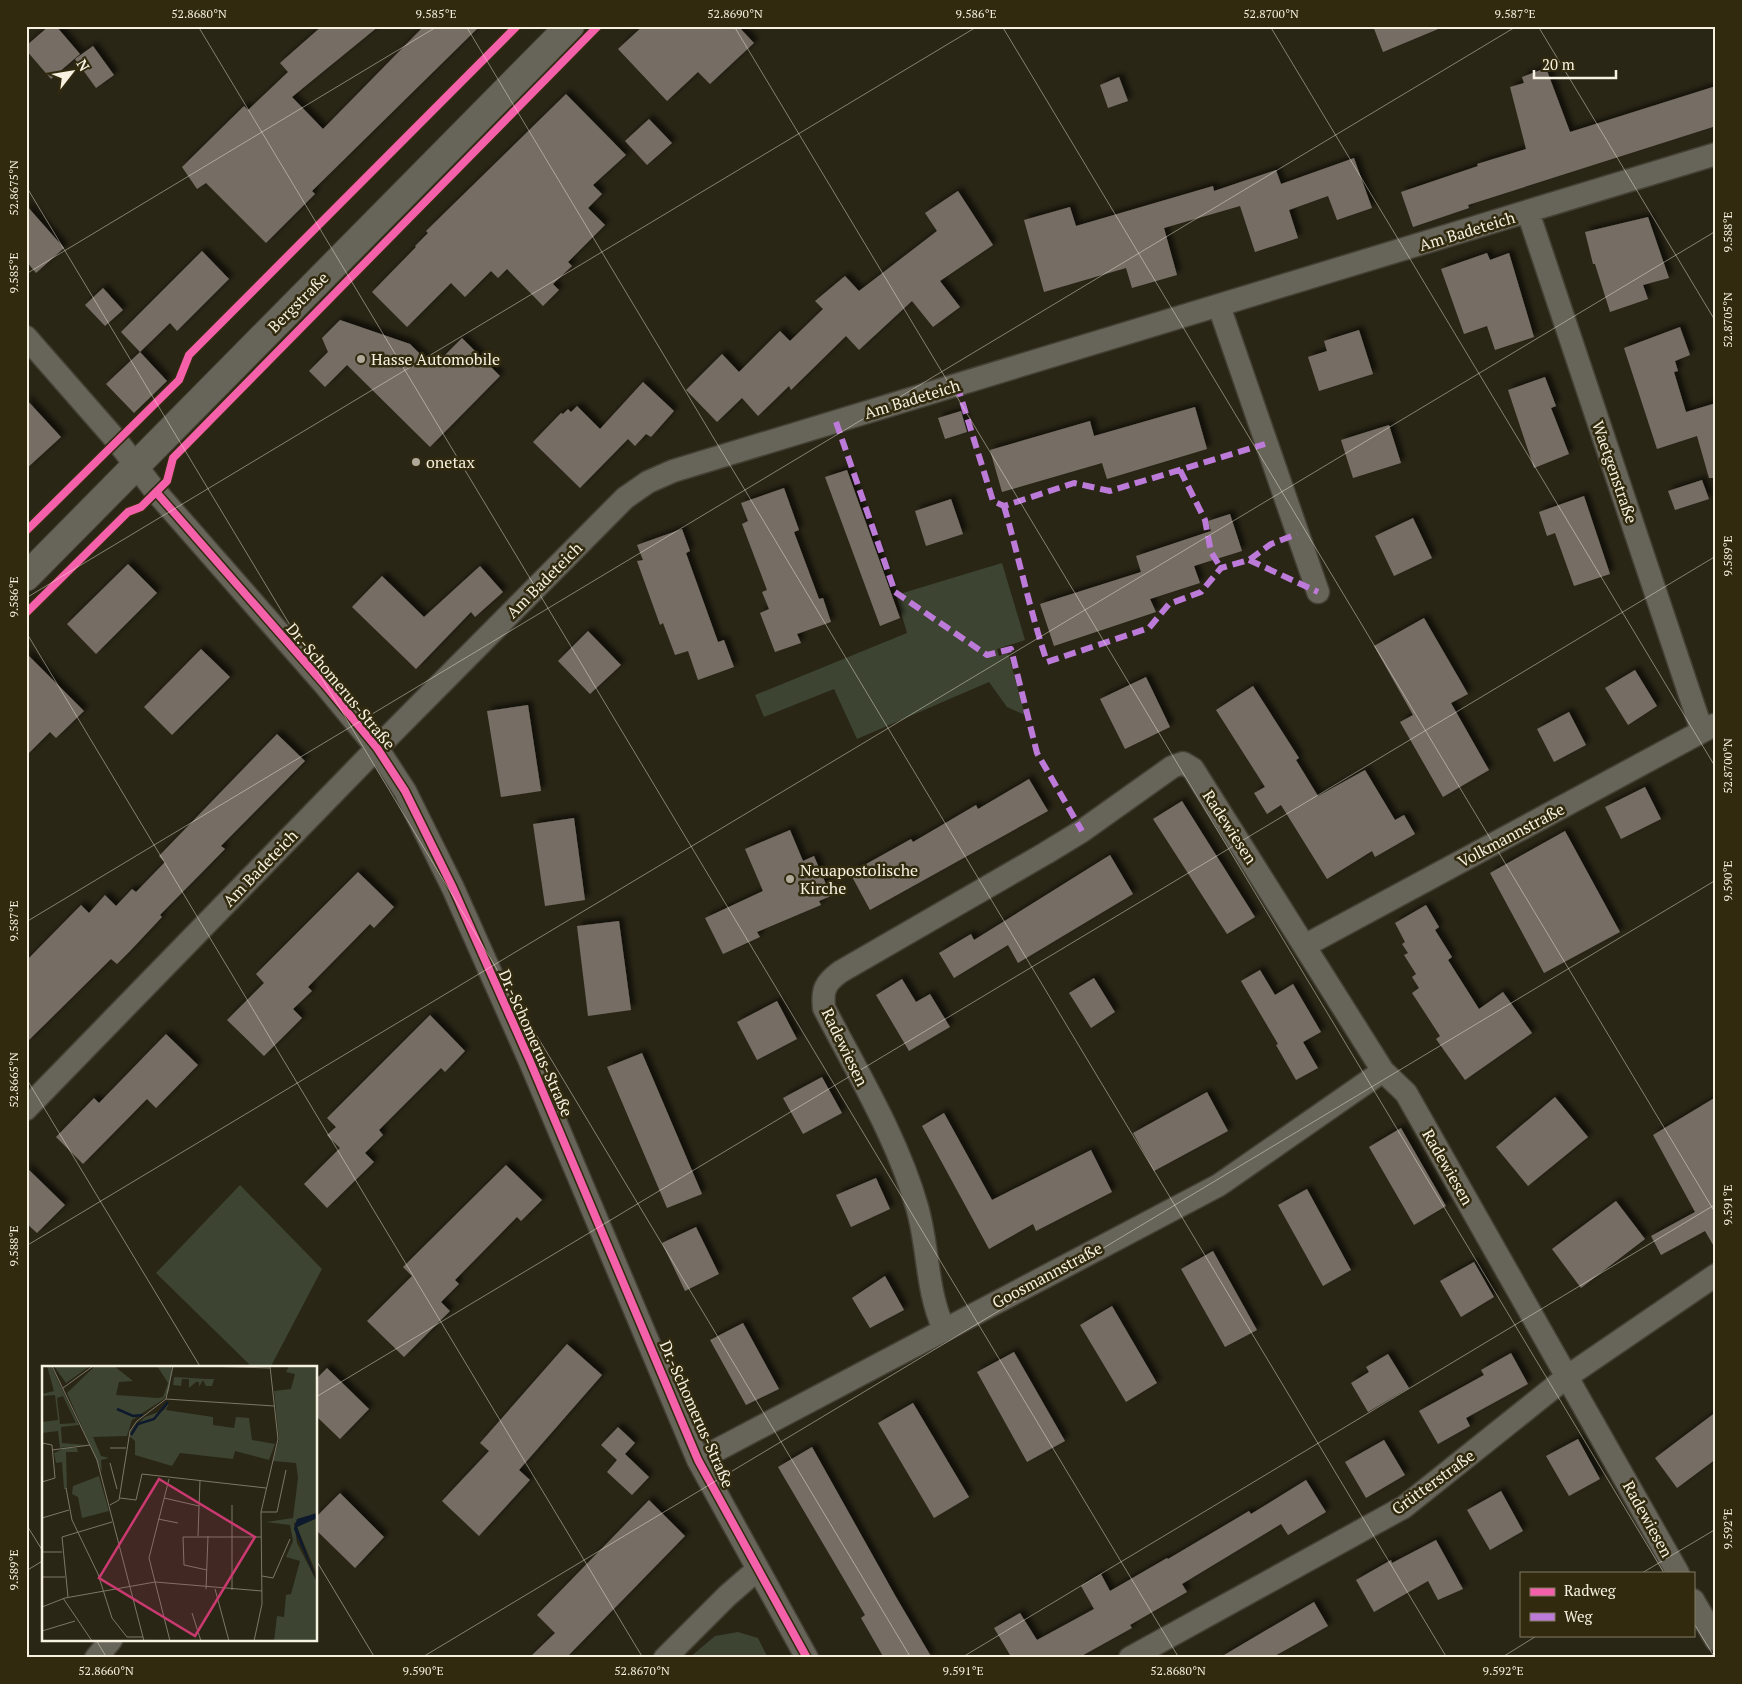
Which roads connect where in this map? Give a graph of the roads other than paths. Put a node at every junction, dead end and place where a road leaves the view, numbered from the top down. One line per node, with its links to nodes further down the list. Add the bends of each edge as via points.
1 (570, 26): 6 (main road, Bergstraße)
2 (1716, 154): 3 (street, Am Badeteich)
3 (1528, 212): 4 (street, Am Badeteich); 9 (street, Waetgenstraße)
4 (1219, 306): 8 (street); 10 (street, Am Badeteich, via 673,471 648,482 625,498)
5 (26, 337): 6 (street, Dr.-Schomerus-Straße)
6 (136, 465): 7 (main road, Bergstraße); 10 (street, Dr.-Schomerus-Straße)
7 (26, 577)
8 (1318, 592)
9 (1709, 727): 11 (street, Volkmannstraße)
10 (377, 748): 13 (street, Am Badeteich); 17 (street, Dr.-Schomerus-Straße, via 405,791 453,888 529,1059)
11 (1306, 945): 12 (street, Radewiesen); 15 (street, Radewiesen, via 1193,769 1183,763 1172,767 1054,849 827,982 822,992 824,1008 897,1149 918,1208 935,1310)
12 (1383, 1071): 15 (street, Goosmannstraße, via 1219,1184); 16 (street, Radewiesen, via 1406,1093)
13 (26, 1109)
14 (1716, 1275): 16 (street, Grütterstraße)
15 (944, 1329): 17 (street, Goosmannstraße)
16 (1568, 1376): 19 (street, Radewiesen); 26 (street, Grütterstraße, via 1404,1507)
17 (698, 1460): 18 (street, Dr.-Schomerus-Straße)
18 (758, 1569): 24 (street, via 726,1596); 25 (street, Dr.-Schomerus-Straße)
19 (1677, 1572)
20 (1694, 1602): 21 (street)
21 (1716, 1640)
22 (109, 1642): 23 (street)
23 (96, 1658)
24 (665, 1658)
25 (807, 1658)
26 (1130, 1658)

